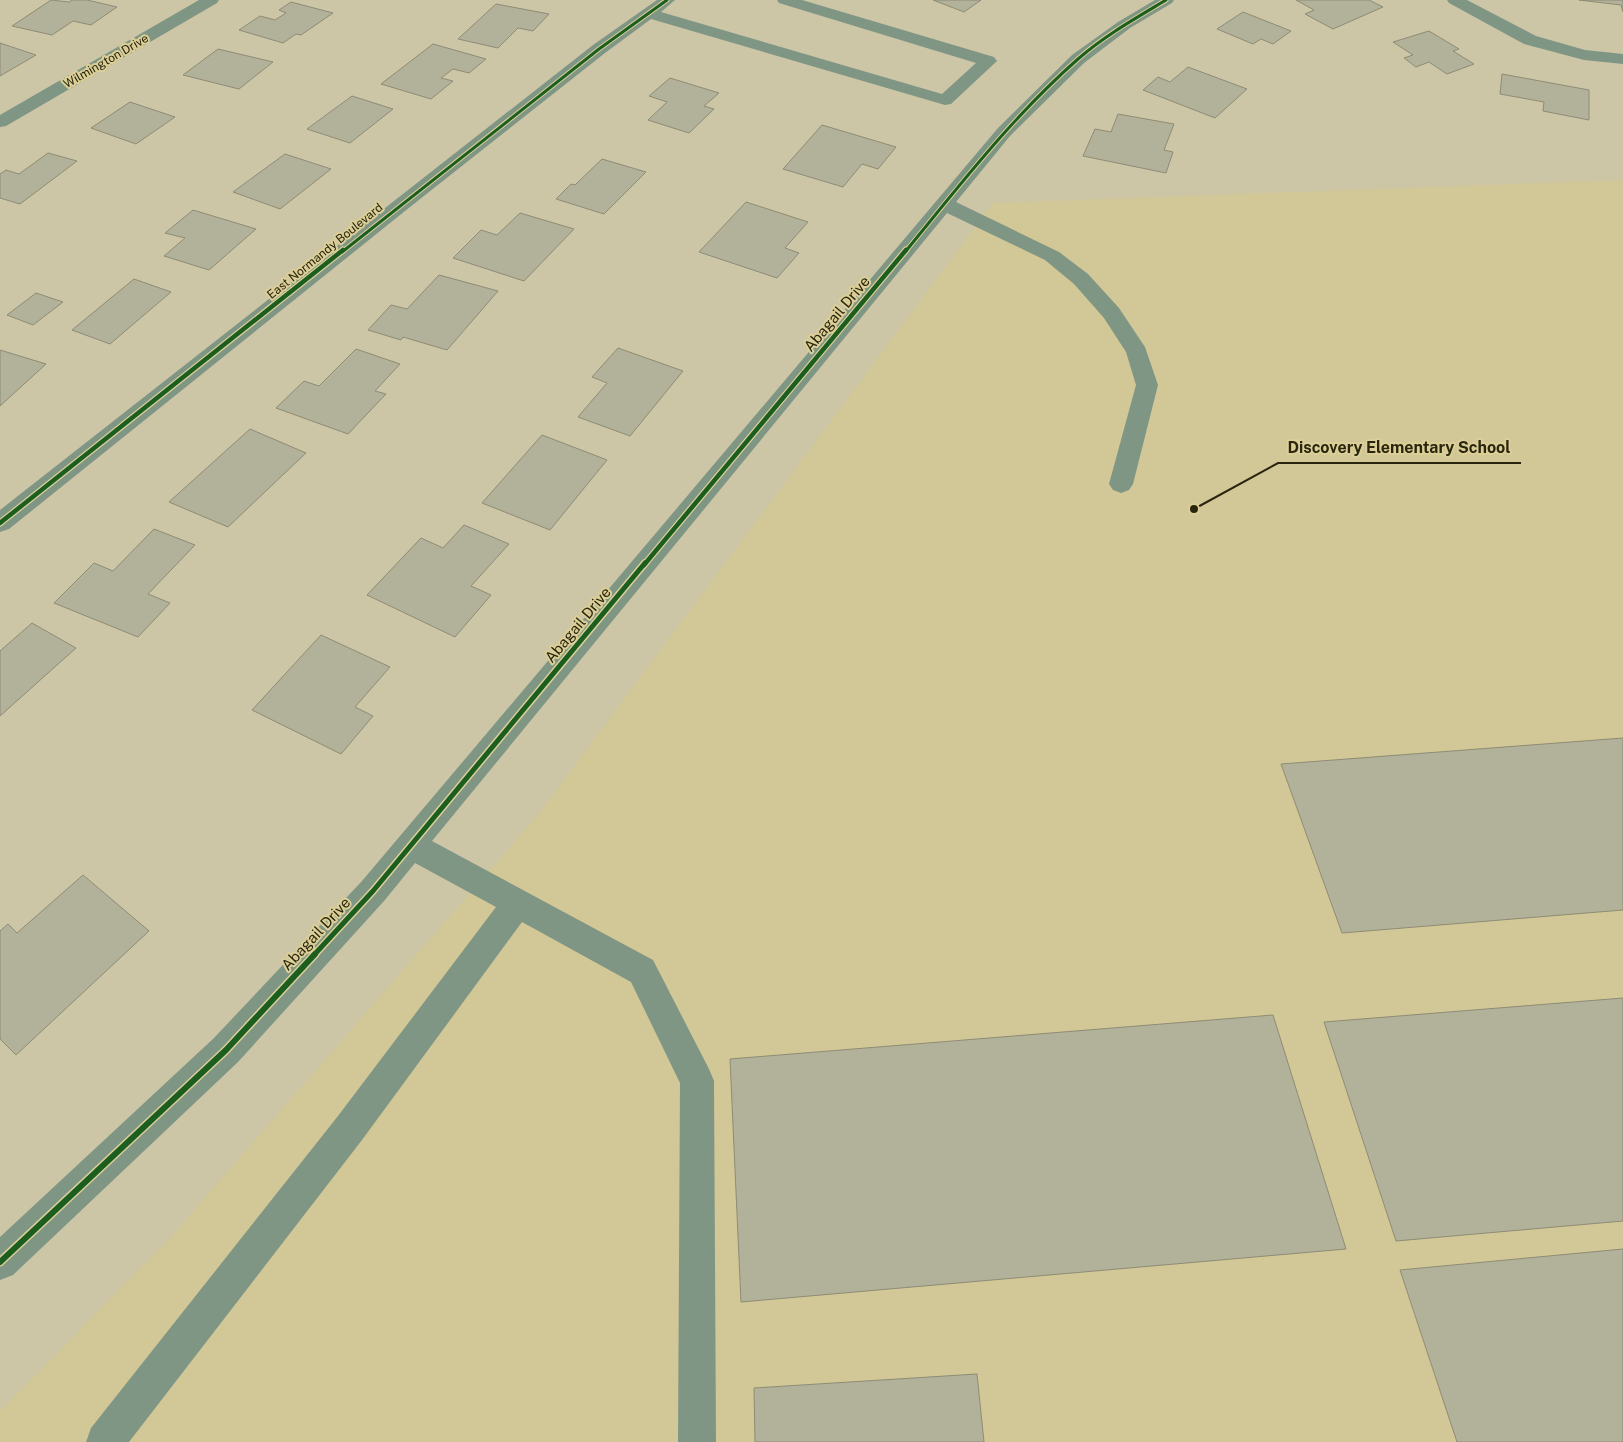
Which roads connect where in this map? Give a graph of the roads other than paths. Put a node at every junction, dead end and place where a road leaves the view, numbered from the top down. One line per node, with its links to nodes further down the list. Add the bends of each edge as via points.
1 (212, 0): 8 (street, Wilmington Drive)
2 (667, 0): 6 (street, East Normandy Boulevard)
3 (785, 0): 6 (street, via 988,61 945,100)
4 (1166, 0): 9 (street, Abagail Drive, via 1124,25 1078,59 1004,132)
5 (1455, 0): 7 (street, via 1530,40 1584,55)
6 (648, 14): 11 (street, East Normandy Boulevard, via 599,49)
7 (1623, 59)
8 (0, 122)
9 (944, 204): 10 (street, via 1052,256 1081,279 1106,306 1138,352 1147,385); 12 (street, Abagail Drive)
10 (1121, 484)
11 (0, 523)
12 (411, 845): 13 (street); 14 (street, Abagail Drive, via 226,1050)
13 (518, 903): 15 (street, via 350,1128); 16 (street, via 642,971 697,1081)
14 (0, 1262)
15 (105, 1442)
16 (697, 1442)

